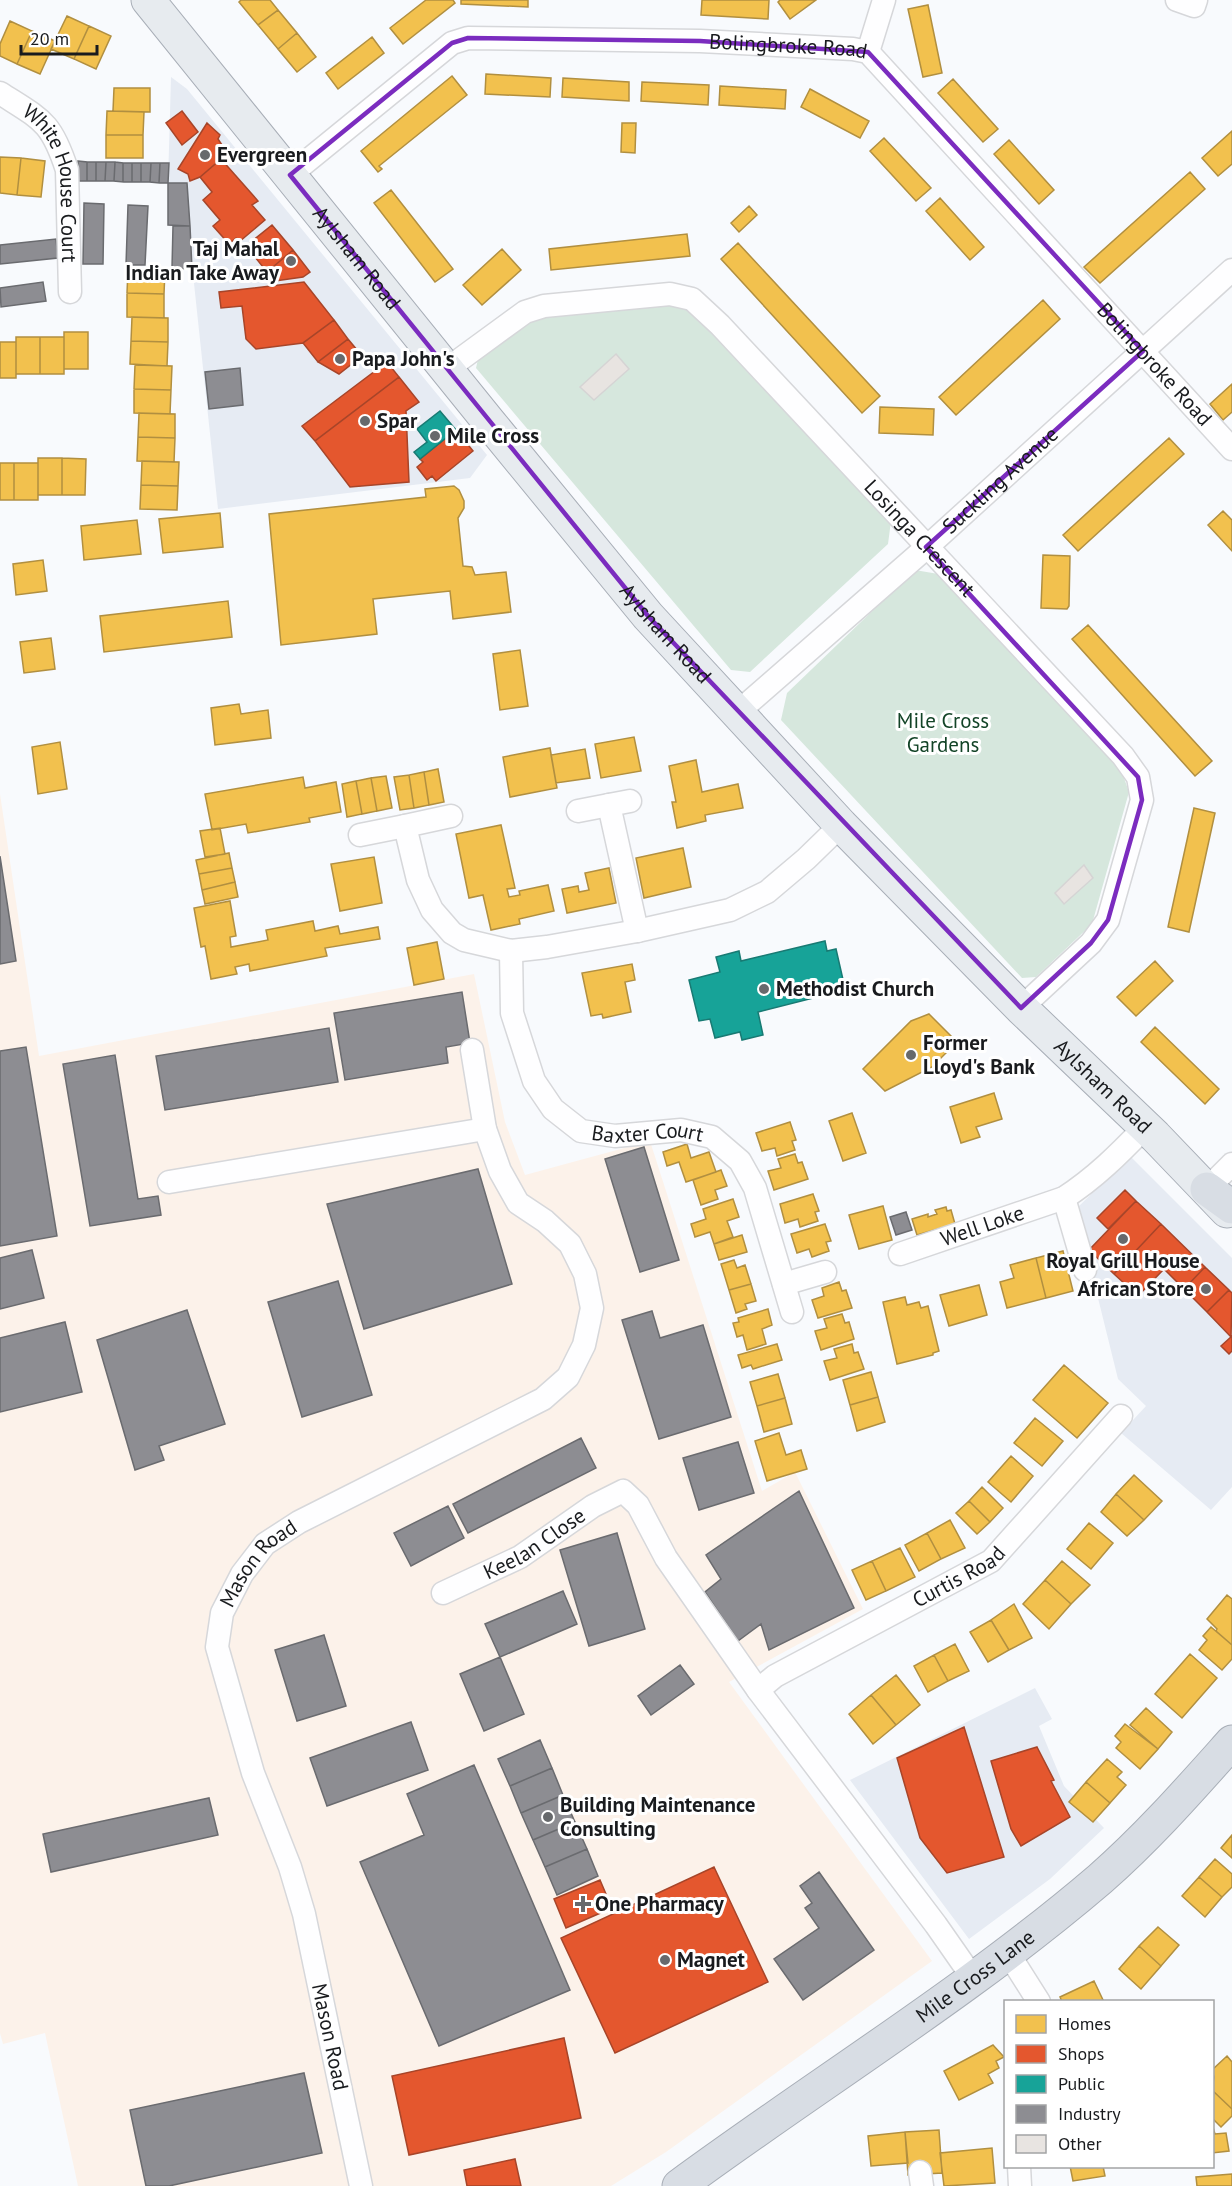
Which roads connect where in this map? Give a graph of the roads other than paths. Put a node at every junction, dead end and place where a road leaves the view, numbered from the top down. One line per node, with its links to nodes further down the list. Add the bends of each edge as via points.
1 (884, 0): 5 (street)
2 (1177, 0): 3 (street, via 1194,6)
3 (1196, 0)
4 (149, 1): 7 (main road, Aylsham Road)
5 (868, 52): 7 (street, Bolingbroke Road, via 700,41 468,38 452,43); 10 (street, Bolingbroke Road)
6 (0, 93): 9 (street, White House Court, via 43,120 56,138 68,170)
7 (290, 175): 11 (main road, Aylsham Road)
8 (1232, 270): 10 (street, Suckling Avenue)
9 (69, 292)
10 (1143, 351): 12 (street, Bolingbroke Road); 13 (street, Suckling Avenue)
11 (447, 369): 13 (street, Losinga Crescent, via 525,312 544,306 670,294 692,299); 14 (main road, Aylsham Road, via 648,616)
12 (1232, 449)
13 (927, 547): 14 (street, Suckling Avenue); 22 (street, Losinga Crescent, via 1123,756 1138,777 1142,800 1108,920 1091,943)
14 (738, 712): 17 (main road, Aylsham Road)
15 (578, 811): 20 (street, via 620,803)
16 (451, 816): 18 (street)
17 (841, 825): 20 (street, via 767,892 730,910); 22 (main road, Aylsham Road)
18 (405, 826): 19 (street); 21 (street, via 418,880 432,910 458,937)
19 (360, 835)
20 (638, 931): 21 (street)
21 (511, 951): 34 (street, Baxter Court, via 512,1013 534,1082 553,1109 581,1131 615,1136 681,1130 712,1137 740,1161 755,1188)
22 (1021, 1008): 24 (main road, Aylsham Road)
23 (472, 1050): 25 (street, Mason Road)
24 (1145, 1127): 28 (street, Well Loke, via 1112,1161); 29 (main road, Aylsham Road)
25 (485, 1129): 27 (street); 45 (street, Mason Road, via 500,1171 518,1203 570,1244 585,1274 592,1308 584,1345 568,1377 543,1399 299,1522 265,1544 242,1574 222,1613 217,1647 253,1773 304,1914)
26 (1232, 1164): 29 (street)
27 (169, 1182)
28 (1064, 1198): 31 (street, Well Loke); 32 (street)
29 (1219, 1198): 30 (main road, Aylsham Road)
30 (1232, 1217)
31 (900, 1254)
32 (1084, 1270)
33 (825, 1272): 34 (street)
34 (784, 1284): 35 (street, Baxter Court)
35 (792, 1312)
36 (1121, 1416): 38 (street, Curtis Road, via 991,1561 775,1676)
37 (443, 1593): 38 (street, Keelan Close, via 520,1557 592,1506 623,1491 638,1505 666,1558)
38 (758, 1690): 41 (street)
39 (1232, 1742): 40 (highway, Mile Cross Lane, via 1163,1820 1101,1878)
40 (1008, 1953): 41 (highway, Mile Cross Lane); 42 (street)
41 (973, 1978): 44 (highway, Mile Cross Lane)
42 (1038, 2000)
43 (1019, 2168): 46 (street)
44 (681, 2183)
45 (361, 2186)
46 (1020, 2186)

